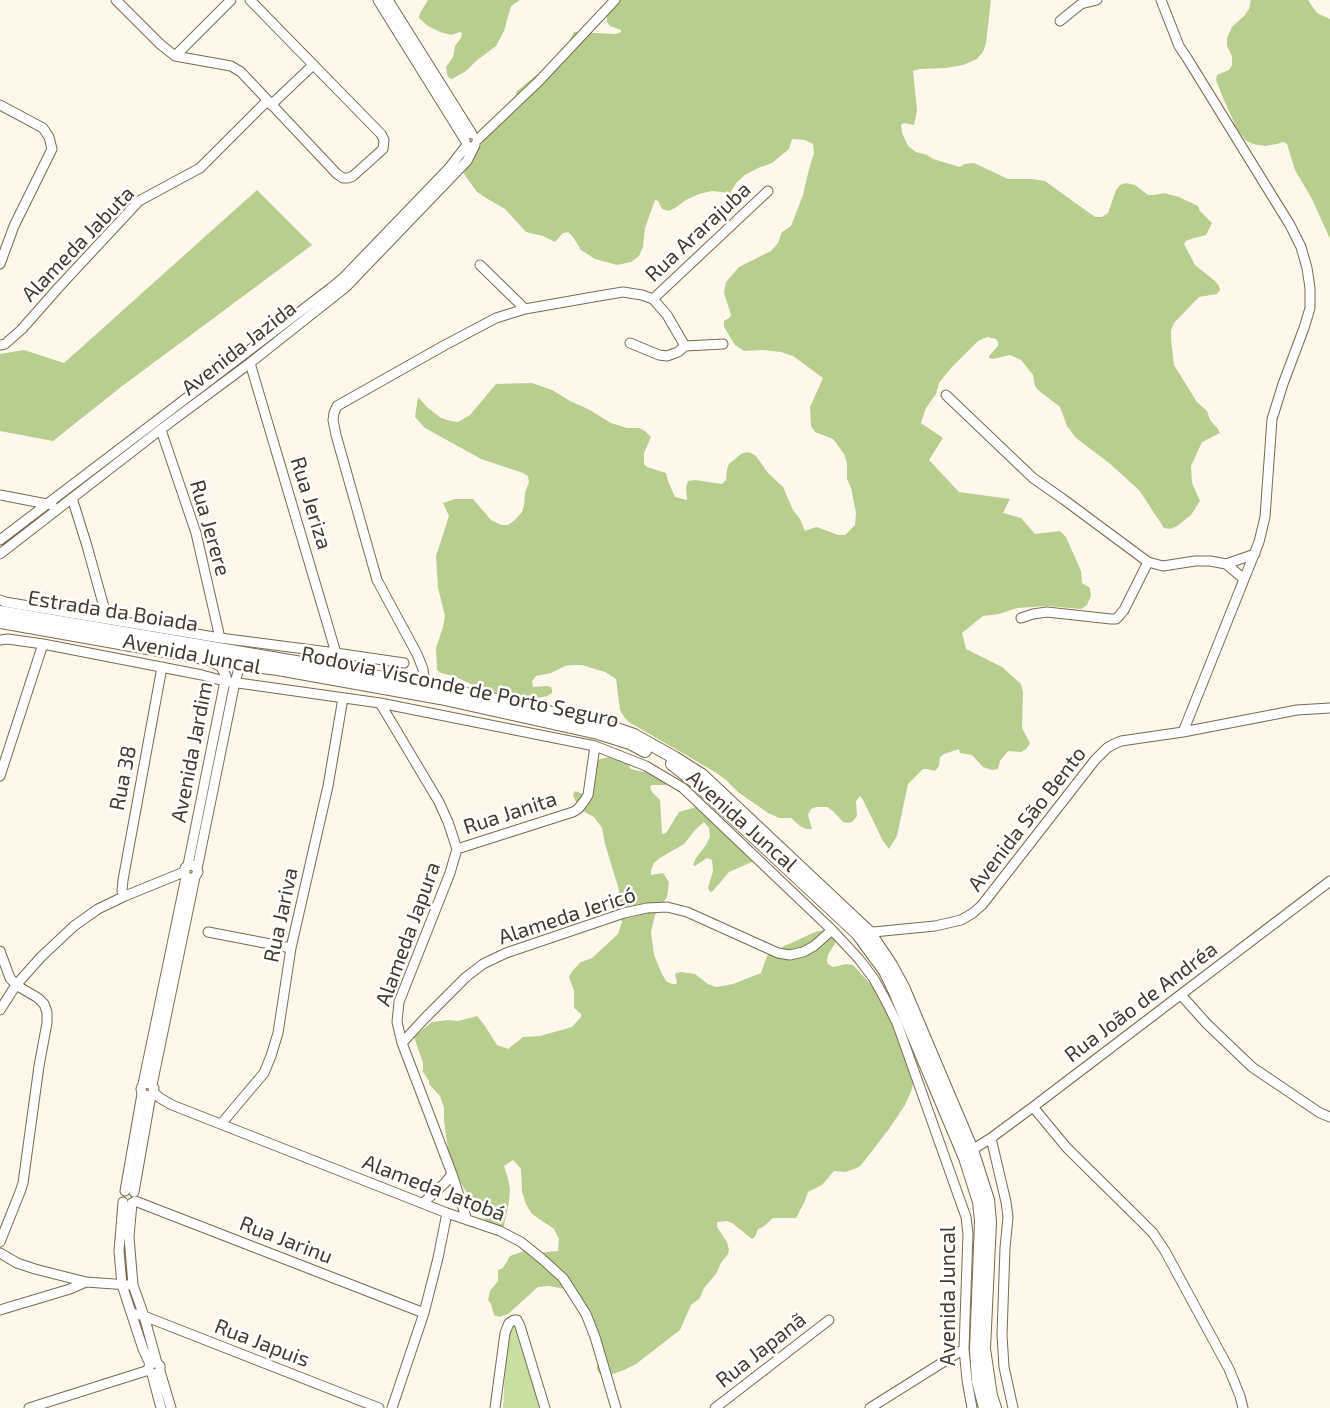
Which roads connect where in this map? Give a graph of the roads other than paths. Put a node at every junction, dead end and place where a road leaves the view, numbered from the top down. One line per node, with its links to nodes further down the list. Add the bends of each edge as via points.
1 (116, 0): 10 (street)
2 (231, 0): 10 (street)
3 (250, 0): 11 (street)
4 (378, 0): 14 (street)
5 (388, 0): 14 (street)
6 (615, 0): 14 (street, Avenida Jazida, via 539,81)
7 (1097, 0): 9 (street, via 1081,3)
8 (1161, 0): 33 (street, via 1179,46 1290,225 1307,268 1310,308 1272,418 1265,518)
9 (1060, 21)
10 (175, 56): 12 (street, via 231,66)
11 (313, 65): 12 (street, Alameda Jabuta); 12 (street, via 384,140 383,148 363,168 348,178 337,174)
12 (269, 103): 22 (street, Alameda Jabuta, via 200,168 139,201 22,329)
13 (0, 105): 16 (street, Alameda Jabuta, via 43,128 52,149)
14 (471, 141): 24 (street, Avenida Jazida, via 343,278)
15 (768, 191): 18 (street, Rua Ararajuba)
16 (0, 264)
17 (480, 265): 19 (street)
18 (653, 299): 19 (street, via 623,292); 23 (street)
19 (525, 309): 52 (street, via 496,318 444,345 342,402 334,413 336,435 377,580 417,654)
20 (630, 343): 23 (street, via 667,356)
21 (723, 344): 23 (street)
22 (0, 345)
23 (685, 346)
24 (248, 360): 26 (street, Avenida Jazida); 45 (street, Rua Jeriza)
25 (946, 395): 34 (street, via 1033,478)
26 (159, 426): 28 (street, Avenida Jazida); 29 (street, Avenida Jazida); 43 (street, Rua Jerere, via 196,533)
27 (0, 495): 29 (street)
28 (72, 498): 30 (street, Avenida Jazida); 39 (street)
29 (49, 504): 30 (street); 31 (street, Avenida Jazida)
30 (60, 508): 32 (street, Avenida Jazida)
31 (0, 540)
32 (0, 554)
33 (1255, 554): 35 (street); 36 (street)
34 (1148, 562): 35 (street, via 1163,566 1195,561); 40 (street, via 1116,619 1047,612)
35 (1226, 564): 36 (street)
36 (1244, 579): 56 (street)
37 (0, 600): 39 (street)
38 (0, 612): 43 (main road, Estrada da Boiada)
39 (107, 618): 43 (street)
40 (1021, 618)
41 (0, 622): 46 (main road, Estrada da Boiada)
42 (4, 639): 44 (street, Avenida Juncal)
43 (220, 643): 45 (street); 47 (main road, via 234,654); 52 (main road, Rodovia Visconde de Porto Seguro)
44 (43, 644): 49 (street, Avenida Juncal); 58 (street)
45 (336, 653): 48 (street)
46 (202, 657): 47 (main road, Rodovia Visconde de Porto Seguro); 50 (street, Avenida Jardim, via 221,667)
47 (238, 663): 51 (street, Avenida Jardim); 65 (main road, Rodovia Visconde de Porto Seguro, via 440,698 630,743 695,782)
48 (404, 663)
49 (162, 667): 50 (street, Avenida Juncal); 62 (street, Rua 38, via 123,880)
50 (225, 681): 51 (street, Avenida Juncal); 60 (street, Avenida Jardim)
51 (235, 682): 53 (street, Avenida Juncal); 60 (street, Avenida Jardim)
52 (425, 686): 65 (main road, Rodovia Visconde de Porto Seguro, via 616,729 675,758 702,775)
53 (343, 698): 54 (street, Avenida Juncal); 66 (street, Rua Jariva, via 328,786)
54 (380, 703): 57 (street, Avenida Juncal); 59 (street, Alameda Japura, via 439,801)
55 (1330, 708): 56 (street, Avenida São Bento, via 1297,710)
56 (1183, 732): 65 (street, Avenida São Bento, via 1121,741 1107,748 973,914 935,926)
57 (595, 746): 59 (street, Rua Janita, via 588,795 573,812); 63 (street, Avenida Juncal, via 646,766 683,788)
58 (0, 776)
59 (457, 849): 71 (street, Alameda Japura, via 399,1002 397,1022)
60 (190, 872): 62 (street); 72 (street, Avenida Jardim)
61 (1329, 883): 69 (street, Rua João de Andréa)
62 (125, 896): 68 (street, via 74,926)
63 (832, 930): 71 (street, Alameda Jericó, via 814,946 790,955 687,912 667,907 624,913 483,964); 93 (street, Avenida Juncal, via 859,958 897,1023 966,1217)
64 (208, 932): 66 (street)
65 (863, 933): 77 (main road, Rodovia Visconde de Porto Seguro, via 891,965 903,987); 106 (main road, Rodovia Visconde de Porto Seguro, via 896,992 975,1186 981,1221 976,1350)
66 (291, 948): 75 (street, Rua Jariva, via 271,1056 264,1072)
67 (0, 951): 68 (street, via 9,978)
68 (16, 985): 70 (street); 83 (street, via 44,1004 47,1023 23,1183)
69 (1181, 994): 73 (street, Rua João de Andréa); 74 (street, via 1252,1067)
70 (0, 1010)
71 (402, 1043): 78 (street, Alameda Japura)
72 (148, 1090): 75 (street, Alameda Jatobá, via 172,1105); 79 (street, Avenida Jardim)
73 (1033, 1107): 76 (street, Rua João de Andréa); 109 (street, via 1067,1148 1153,1233 1229,1369)
74 (1330, 1117)
75 (221, 1124): 80 (street, Alameda Jatobá)
76 (991, 1138): 77 (street, Rua João de Andréa); 108 (street, via 1008,1217 1002,1335)
77 (972, 1150): 107 (main road, Rodovia Visconde de Porto Seguro, via 988,1200 990,1222 984,1349)
78 (453, 1174): 80 (street); 82 (street, Alameda Japura)
79 (130, 1198): 86 (street, Avenida Jardim, via 119,1251); 87 (street, Avenida Jardim); 90 (street, Rua Jarinu)
80 (423, 1203): 81 (street, Alameda Jatobá)
81 (447, 1214): 82 (street, Alameda Jatobá); 90 (street)
82 (467, 1220): 102 (street, Alameda Jatobá, via 521,1242 563,1278 586,1314)
83 (0, 1242)
84 (0, 1253): 85 (street, via 17,1263)
85 (86, 1282): 86 (street); 88 (street)
86 (122, 1285): 87 (street); 89 (street, Avenida Jardim)
87 (133, 1285): 91 (street, Avenida Jardim)
88 (0, 1310)
89 (132, 1313): 91 (street, Rua Japuis); 94 (street, Avenida Jardim, via 143,1349)
90 (423, 1313): 99 (street)
91 (144, 1316): 94 (street, Avenida Jardim); 98 (street, Rua Japuis)
92 (830, 1320): 103 (street, Rua Japanã)
93 (964, 1349): 104 (street); 105 (street, Avenida Juncal)
94 (154, 1368): 95 (street); 96 (street, Avenida Jardim); 97 (street, Avenida Jardim)
95 (29, 1408)
96 (161, 1408)
97 (171, 1408)
98 (379, 1408)
99 (392, 1408)
100 (495, 1408): 101 (street, via 505,1333 514,1320 519,1322)
101 (545, 1408)
102 (616, 1408)
103 (715, 1408)
104 (870, 1408)
105 (972, 1408)
106 (985, 1408)
107 (995, 1408)
108 (1013, 1408)
109 (1243, 1408)

